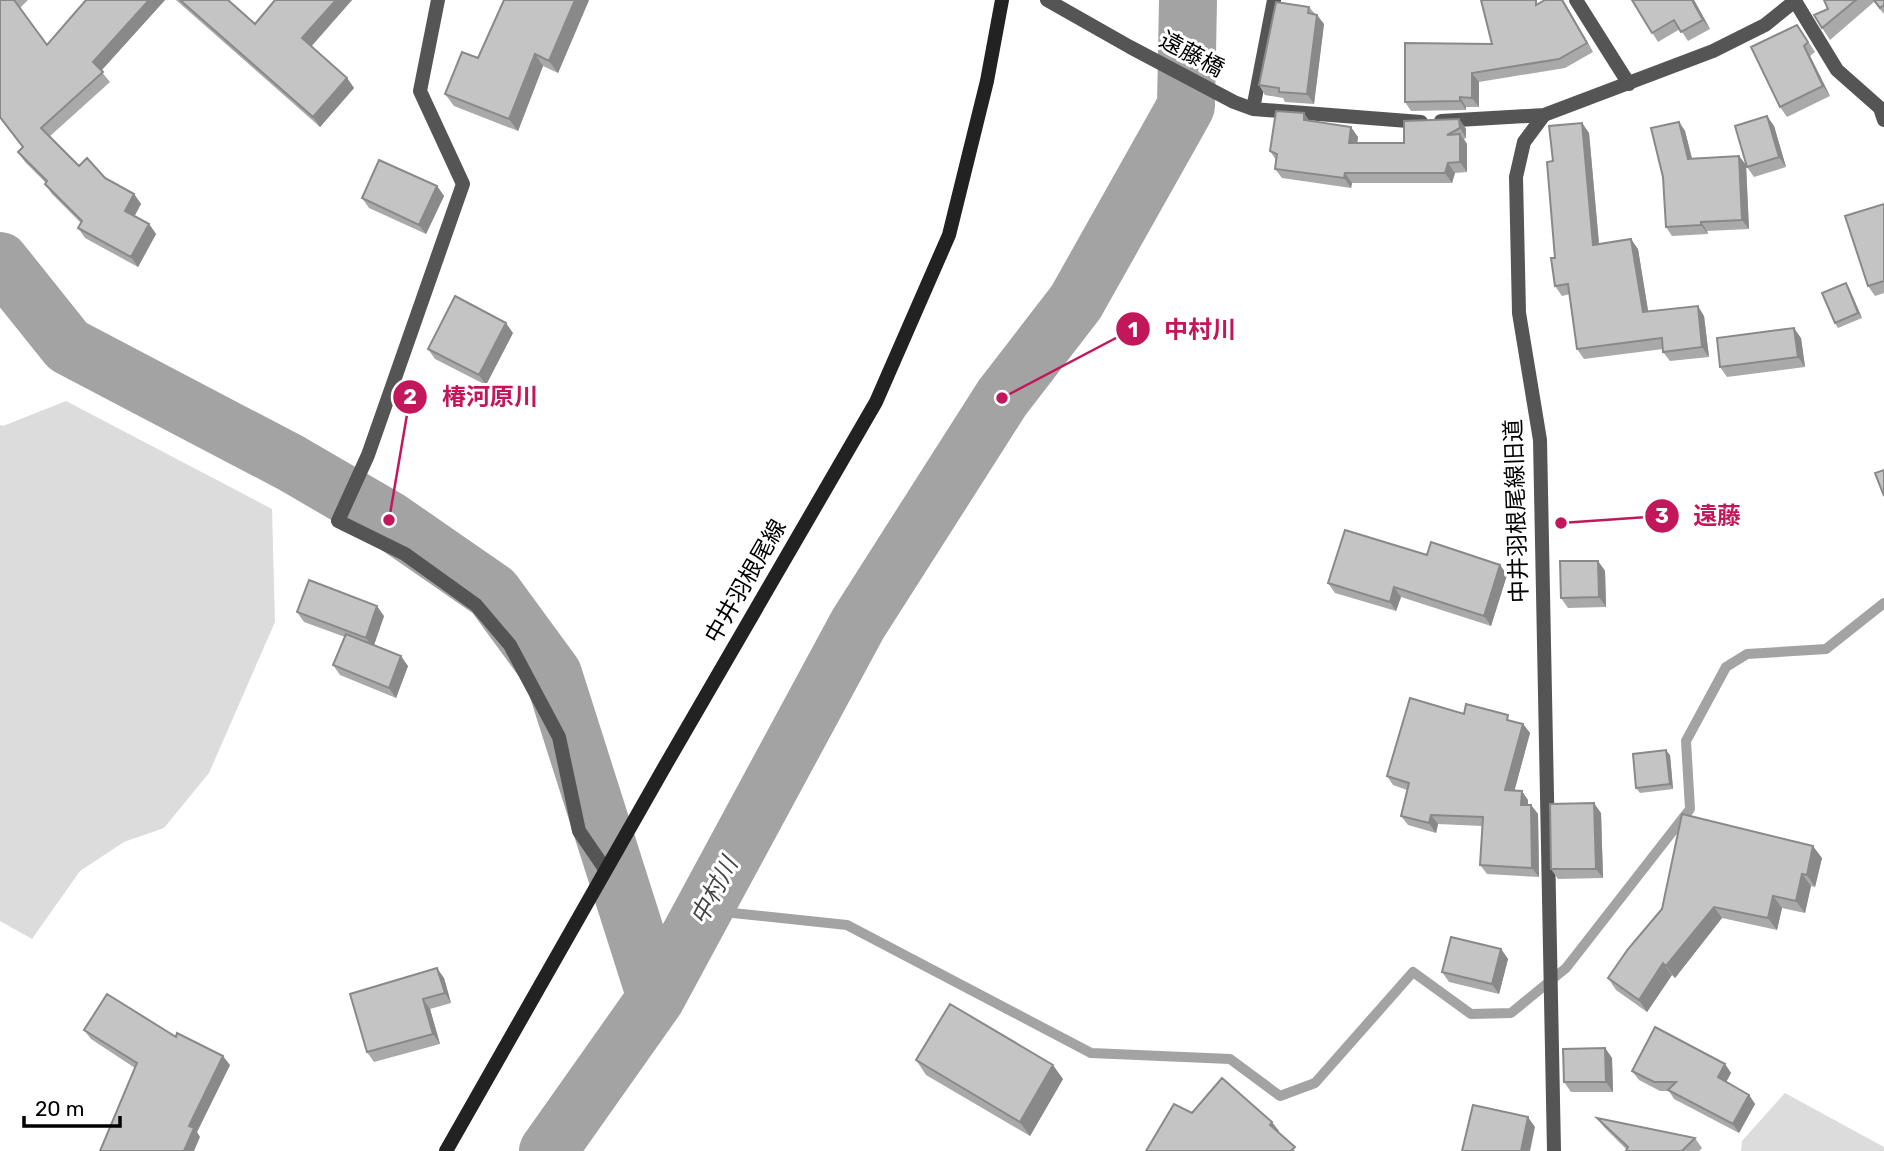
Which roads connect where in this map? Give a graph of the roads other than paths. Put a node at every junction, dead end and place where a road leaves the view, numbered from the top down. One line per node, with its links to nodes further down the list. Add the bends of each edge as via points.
1 (438, 0): 11 (street, via 420,91 463,184 368,455 338,521 425,568 476,605 510,645 559,737 579,831)
2 (1002, 0): 11 (main road, 中井羽根尾線, via 949,235 876,402)
3 (1047, 0): 8 (street, 遠藤橋)
4 (1274, 0): 8 (street)
5 (1576, 0): 7 (street)
6 (1795, 0): 7 (street, via 1765,25); 10 (street, via 1837,70 1880,108)
7 (1629, 84): 9 (street)
8 (1253, 109): 9 (street, 遠藤橋, via 1425,122)
9 (1544, 115): 13 (street, 中井羽根尾線旧道, via 1524,142 1516,177 1519,313 1540,440)
10 (1884, 120)
11 (605, 869): 12 (main road, 中井羽根尾線)
12 (446, 1151)
13 (1554, 1151)

